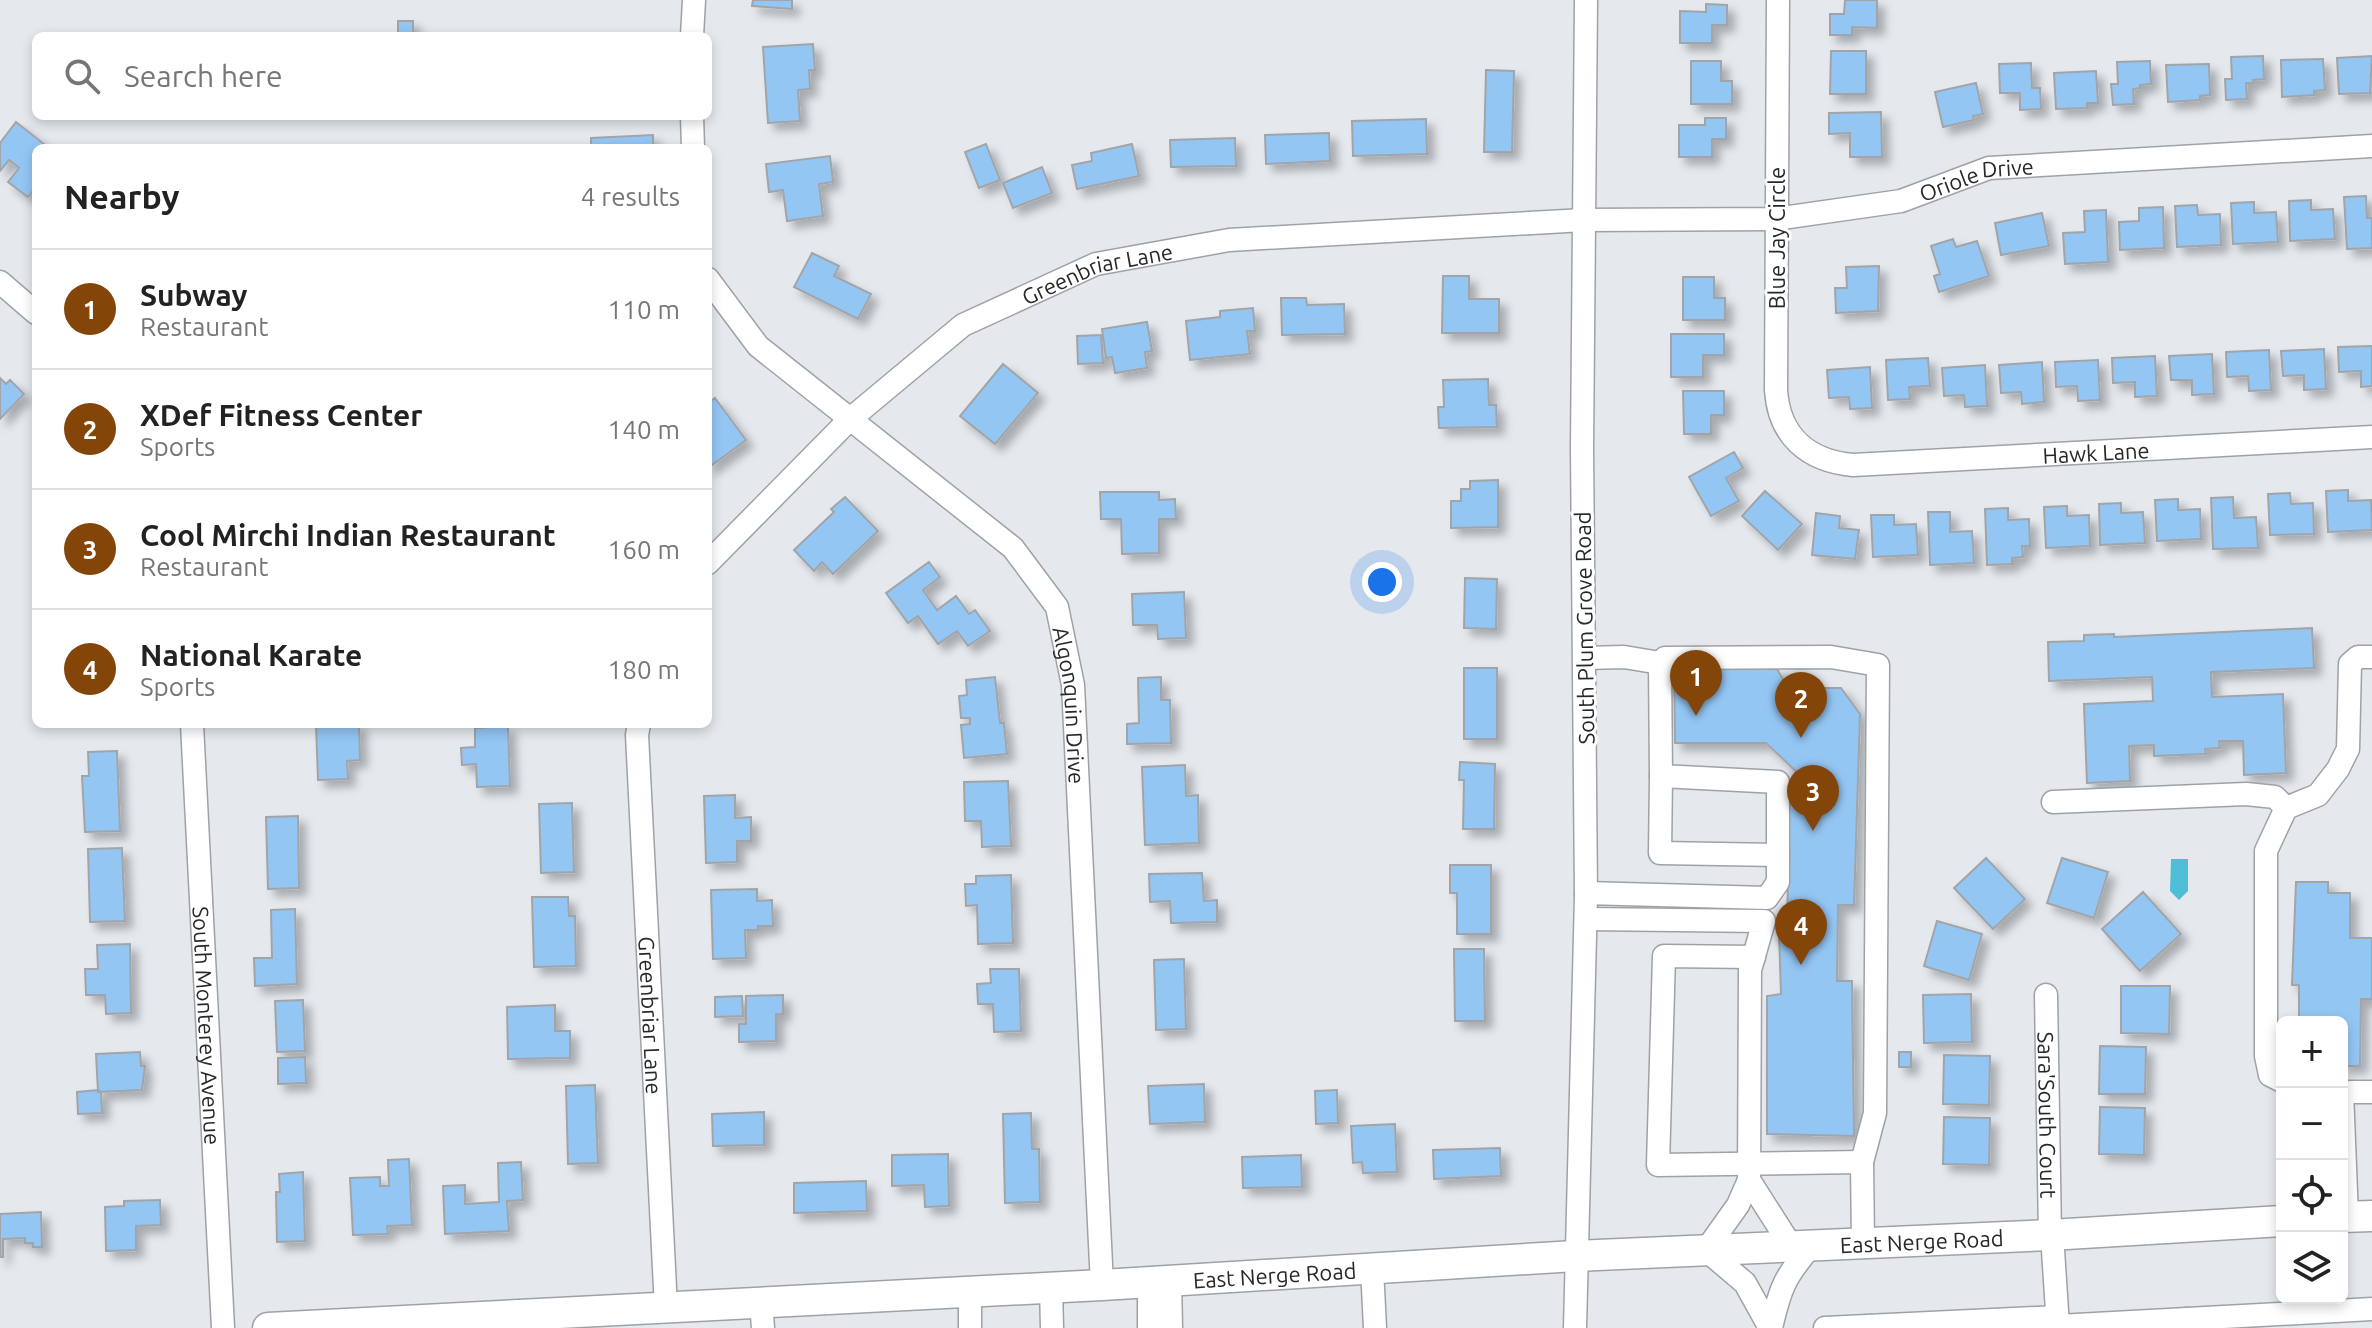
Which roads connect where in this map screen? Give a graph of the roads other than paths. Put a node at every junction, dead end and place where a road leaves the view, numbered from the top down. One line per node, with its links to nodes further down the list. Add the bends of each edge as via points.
1 (694, 0): 4 (street)
2 (1586, 0): 9 (street, South Plum Grove Road)
3 (1778, 0): 8 (street, Blue Jay Circle)
4 (692, 32)
5 (692, 120): 6 (street)
6 (693, 144)
7 (2372, 146): 8 (street, Oriole Drive, via 1989,168 1901,201)
8 (1776, 219): 9 (street, Oriole Drive); 15 (street, Blue Jay Circle, via 1777,403 1789,432)
9 (1584, 220): 13 (street, Greenbriar Lane, via 1229,240 1096,264 963,325); 18 (street, South Plum Grove Road)
10 (0, 282): 12 (street)
11 (712, 284): 13 (street, Algonquin Drive, via 758,346)
12 (32, 310)
13 (849, 420): 16 (street, Greenbriar Lane); 45 (street, Algonquin Drive, via 1013,548 1057,607 1073,685)
14 (2372, 437): 15 (street, Hawk Lane, via 1853,465)
15 (1819, 459)
16 (712, 559)
17 (2372, 657): 24 (street, via 2358,657 2350,664 2348,749 2338,769 2318,795)
18 (1585, 658): 19 (street); 26 (street, South Plum Grove Road)
19 (1660, 663): 22 (street); 34 (street, via 1665,658 1831,657 1878,665 1875,1113)
20 (192, 728): 55 (street, South Monterey Avenue)
21 (638, 728): 48 (street, Greenbriar Lane)
22 (1661, 776): 25 (street, via 1778,782); 25 (street, via 1660,853)
23 (2053, 802): 24 (street, via 2246,794 2275,797)
24 (2286, 808): 30 (street, via 2266,851 2266,1056 2270,1075)
25 (1778, 855): 26 (street, via 1778,882 1767,898)
26 (1586, 893): 27 (street, South Plum Grove Road)
27 (1586, 919): 28 (street, via 1764,921); 42 (street, South Plum Grove Road)
28 (1754, 957): 35 (street); 35 (street, via 1664,956 1658,1165)
29 (2046, 995): 38 (street, Sara'South Court)
30 (2276, 1078)
31 (2348, 1092): 32 (street)
32 (2372, 1092)
33 (2348, 1149): 36 (street)
34 (1862, 1162): 35 (street); 39 (street)
35 (1749, 1172): 40 (street); 41 (street, via 1738,1205)
36 (2354, 1217)
37 (2276, 1221): 38 (main road, East Nerge Road)
38 (2051, 1235): 39 (main road, East Nerge Road); 54 (street, Sara'South Court)
39 (1863, 1243): 40 (main road, East Nerge Road)
40 (1801, 1246): 41 (main road, East Nerge Road); 63 (street, via 1779,1291)
41 (1706, 1250): 42 (main road, East Nerge Road); 63 (street, via 1745,1283)
42 (1575, 1256): 43 (main road, East Nerge Road); 62 (street, South Plum Grove Road)
43 (1372, 1268): 44 (main road, East Nerge Road); 61 (street)
44 (1159, 1282): 45 (main road, East Nerge Road); 59 (street); 60 (street)
45 (1102, 1285): 46 (main road, East Nerge Road)
46 (1051, 1288): 47 (main road, East Nerge Road); 58 (street)
47 (970, 1292): 49 (main road, East Nerge Road); 57 (street)
48 (666, 1308): 49 (main road, East Nerge Road); 53 (main road, East Nerge Road)
49 (762, 1315)
50 (2361, 1315): 51 (street)
51 (2237, 1322): 52 (street)
52 (2187, 1323): 54 (street)
53 (425, 1324): 56 (main road, East Nerge Road)
54 (2057, 1324): 64 (street)
55 (223, 1328)
56 (268, 1328)
57 (970, 1328)
58 (1052, 1328)
59 (1149, 1328)
60 (1171, 1328)
61 (1375, 1328)
62 (1575, 1328)
63 (1771, 1328)
64 (1825, 1328)

